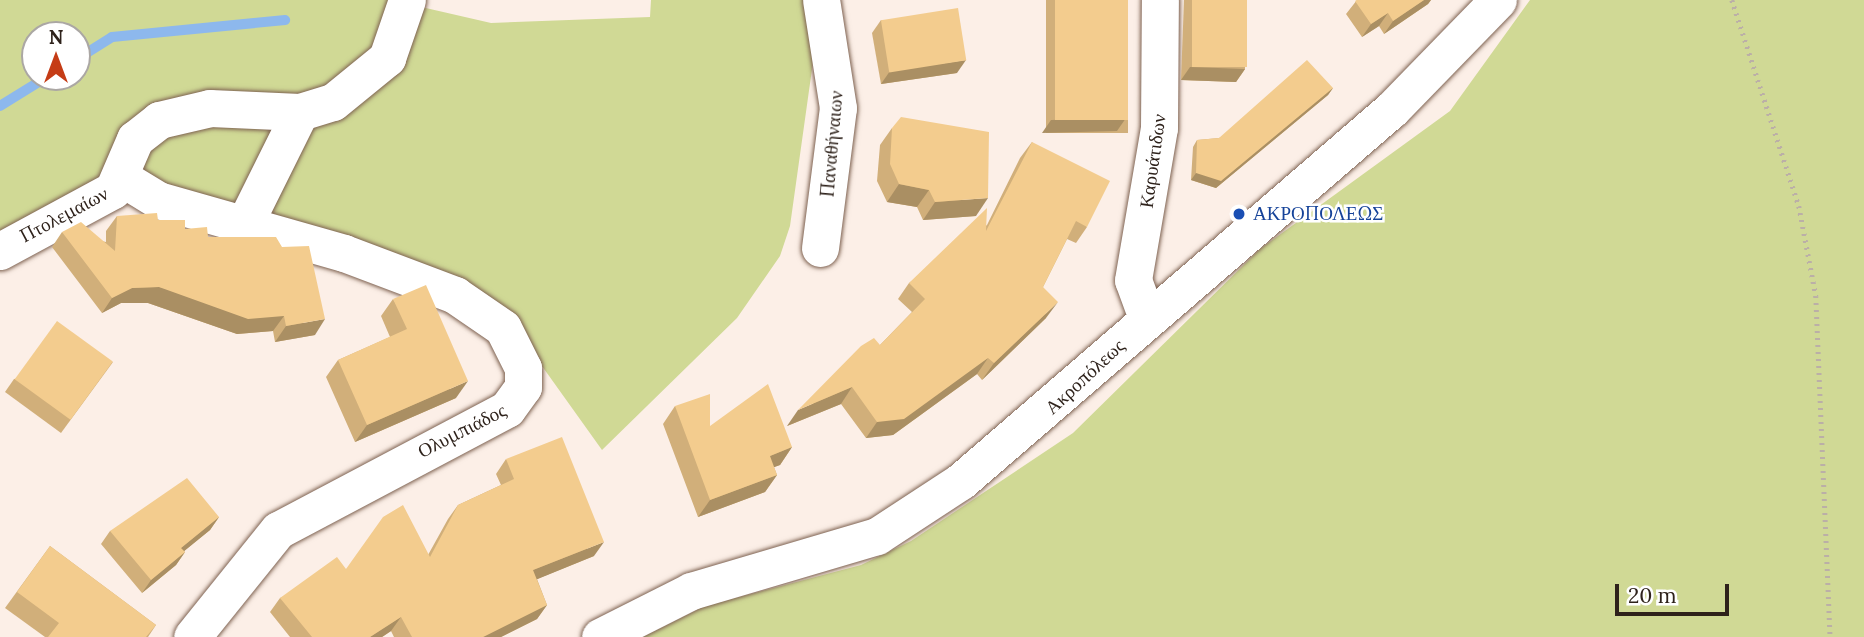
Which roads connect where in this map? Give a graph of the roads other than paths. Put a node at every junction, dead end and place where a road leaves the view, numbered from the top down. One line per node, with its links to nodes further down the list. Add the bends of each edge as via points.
1 (407, 0): 5 (street, Πτολεμαίων, via 381,65 333,102)
2 (821, 0): 8 (street, Παναθήναιων, via 838,108)
3 (1160, 0): 10 (street, Καρυάτιδων, via 1159,128 1133,281)
4 (1498, 0): 10 (street, Ακροπόλεως, via 1392,109)
5 (300, 112): 6 (street, Πτολεμαίων, via 225,107 169,116 135,139); 7 (street)
6 (122, 178): 7 (street, Ολυμπιάδος, via 140,193); 9 (street, Πτολεμαίων, via 103,197)
7 (244, 225): 11 (street, Ολυμπιάδος, via 365,260 470,303 512,339 523,387 501,414 292,519 246,561)
8 (820, 248)
9 (0, 251)
10 (1147, 318): 12 (street, Ακροπόλεως, via 1011,443 903,522 849,548 691,591)
11 (192, 637)
12 (600, 637)

